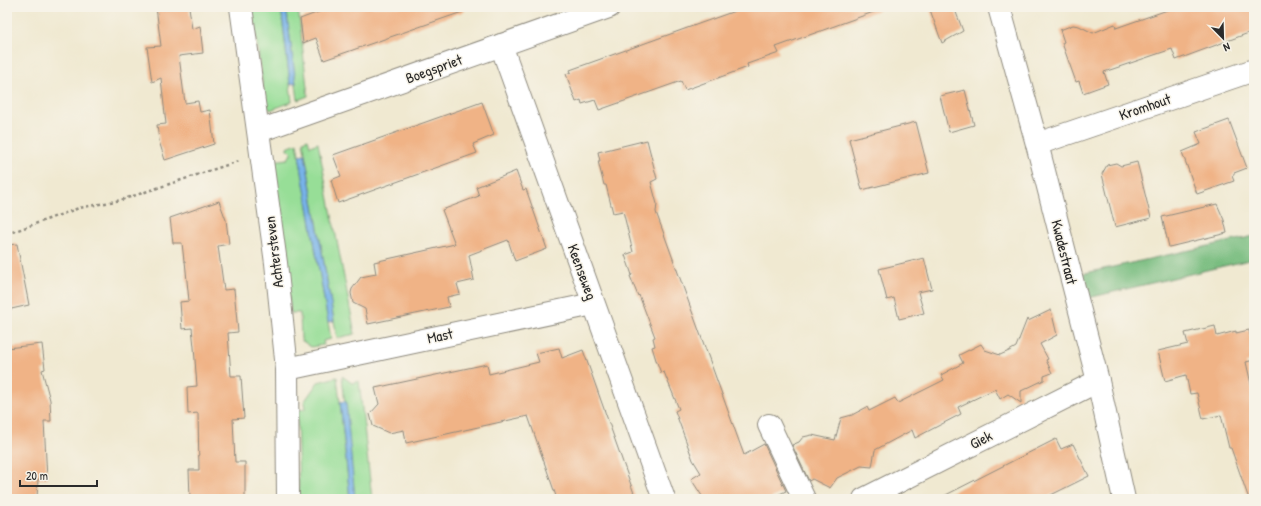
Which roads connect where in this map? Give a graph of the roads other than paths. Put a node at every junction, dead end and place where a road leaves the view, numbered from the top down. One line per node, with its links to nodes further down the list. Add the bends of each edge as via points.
1 (242, 7): 6 (street, Achtersteven)
2 (609, 7): 4 (street, Boegspriet)
3 (999, 7): 7 (street, Kwadestraat)
4 (501, 45): 6 (street, Boegspriet); 8 (street, Keenseweg)
5 (1254, 70): 7 (street, Kromhout)
6 (259, 131): 9 (street, Achtersteven)
7 (1036, 144): 10 (street, Kwadestraat)
8 (593, 304): 9 (street, Mast); 13 (street, Keenseweg)
9 (287, 369): 12 (street, Achtersteven)
10 (1098, 381): 15 (street, Giek); 16 (street, Kwadestraat)
11 (769, 425): 14 (street)
12 (288, 499)
13 (664, 499)
14 (804, 499)
15 (864, 499)
16 (1124, 499)

